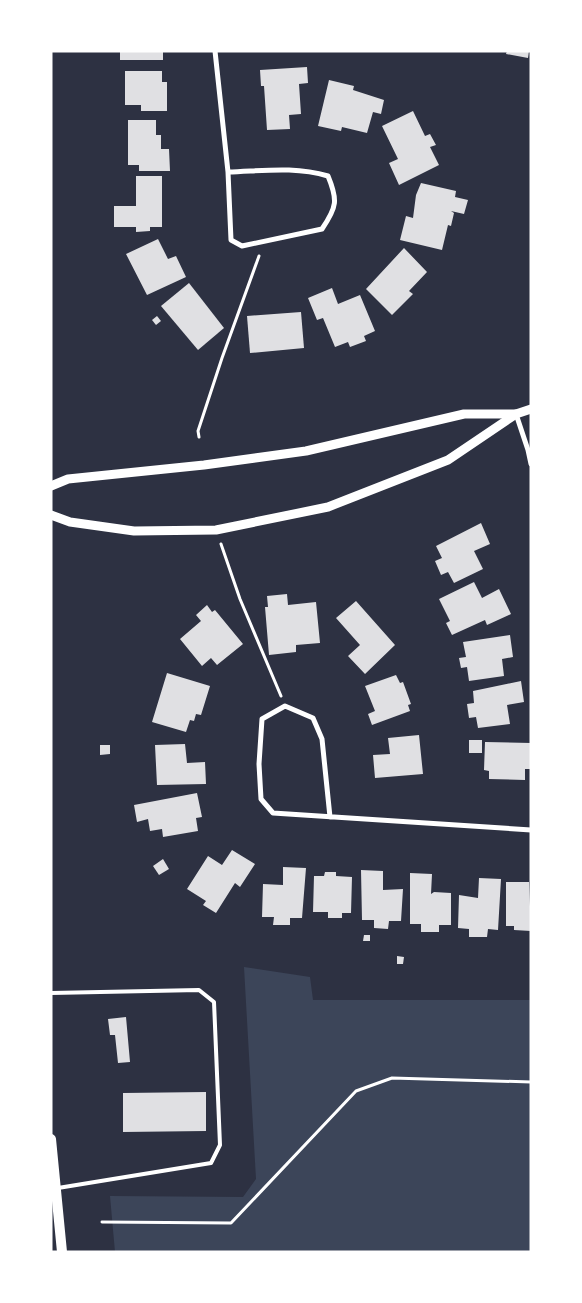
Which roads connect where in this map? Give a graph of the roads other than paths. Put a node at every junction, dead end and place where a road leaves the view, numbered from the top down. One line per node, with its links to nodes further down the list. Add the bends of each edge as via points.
1 (215, 51): 2 (street)
2 (228, 172): 2 (street, via 231,240 242,246 322,229 331,216 336,196 328,176 308,170 276,168)
3 (531, 409): 4 (street)
4 (516, 414): 5 (street); 6 (street, via 464,414 306,451 68,479); 7 (street, via 448,460 328,507 216,530 134,531 70,522)
5 (531, 464)
6 (51, 486)
7 (51, 515)
8 (330, 817): 8 (street, via 322,739 312,718 284,706 262,719 259,764 262,799 273,813); 9 (street)
9 (531, 830)
10 (51, 994): 12 (lane, via 199,990 214,1002 220,1145 211,1162)
11 (51, 1139): 12 (main road)
12 (56, 1188): 13 (main road)
13 (62, 1252)

